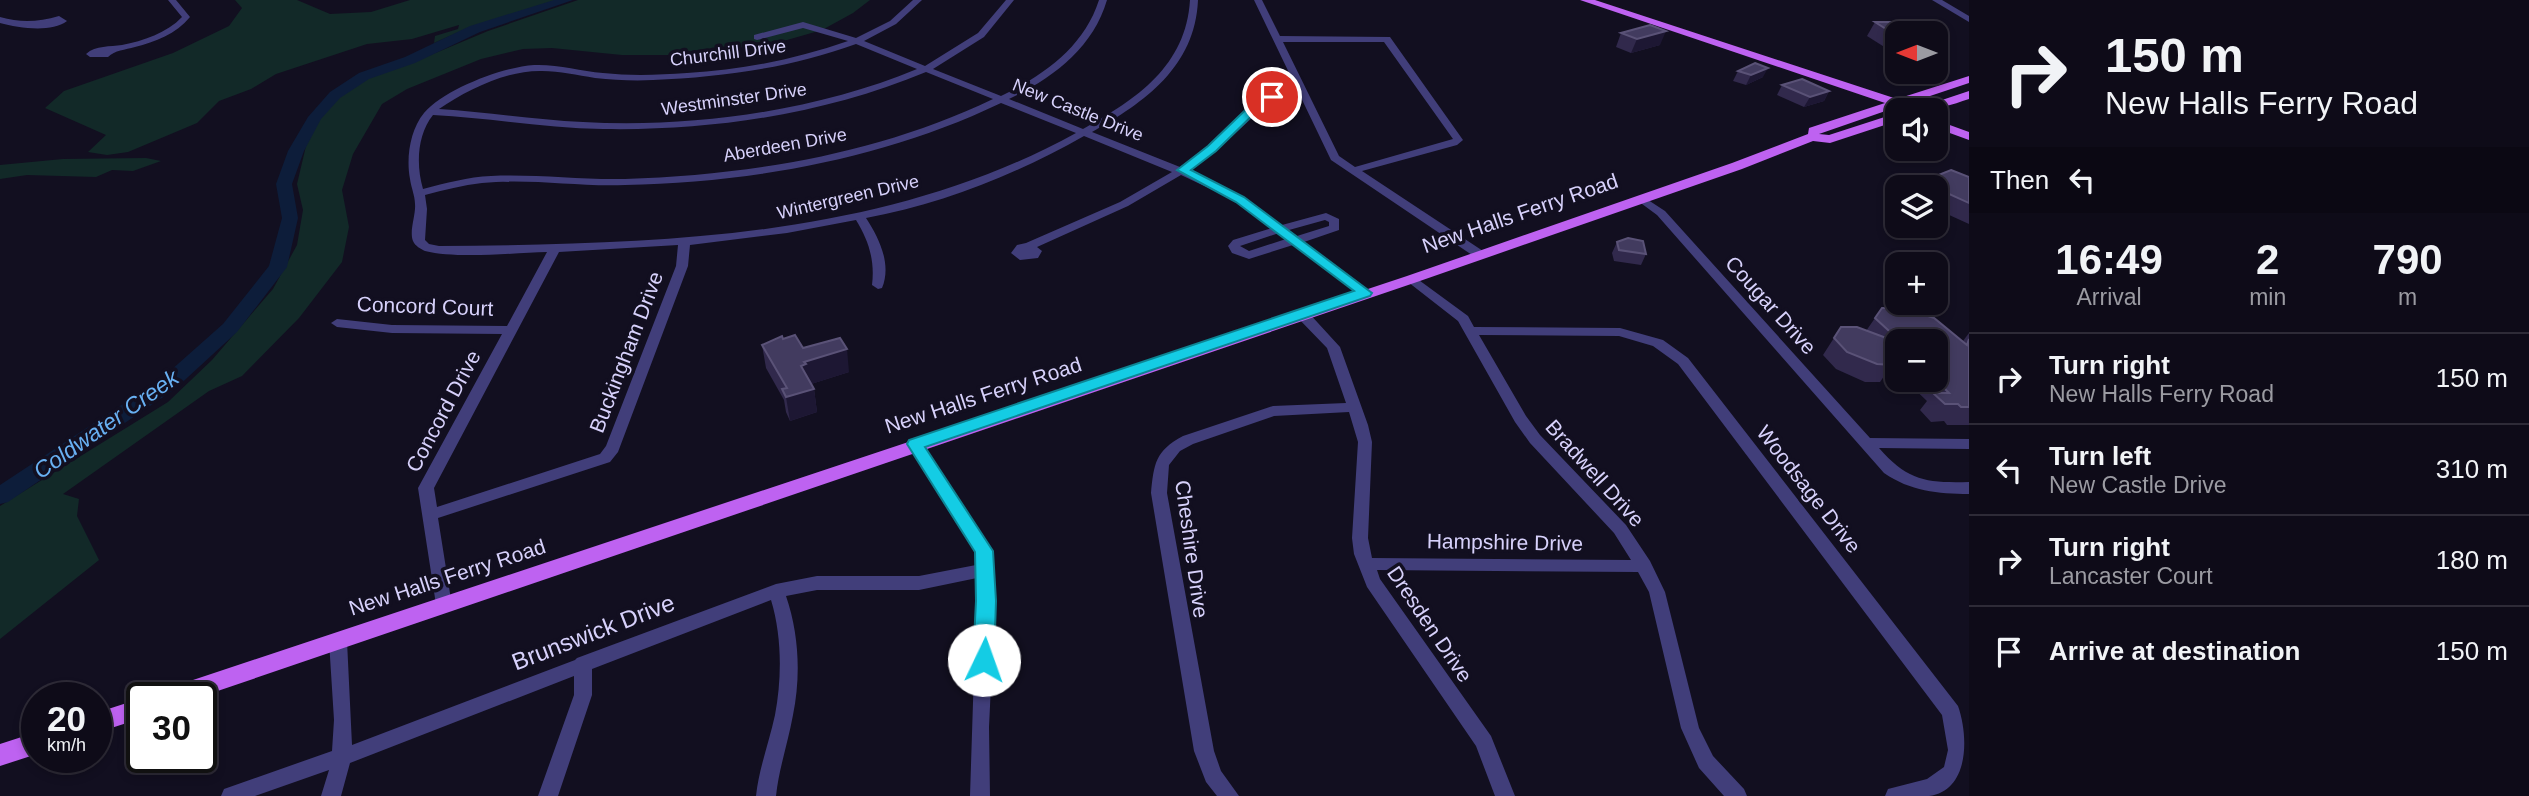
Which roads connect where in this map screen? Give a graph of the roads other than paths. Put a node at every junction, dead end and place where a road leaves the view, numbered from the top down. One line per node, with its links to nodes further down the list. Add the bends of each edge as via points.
1 (172, 0): 17 (street, via 186,17 178,27)
2 (340, 0): 3 (street)
3 (346, 0)
4 (918, 0): 16 (street, Churchill Drive, via 902,16)
5 (1010, 0): 19 (street, Westminster Drive, via 998,19 972,42)
6 (1102, 0): 24 (street, Aberdeen Drive, via 1096,22 1075,49 1040,78)
7 (1194, 0): 36 (street, Wintergreen Drive, via 1192,28 1169,69 1136,100)
8 (1258, 0): 15 (street)
9 (1585, 0): 18 (main road)
10 (1936, 0): 11 (street)
11 (1969, 19)
12 (0, 20): 13 (street)
13 (41, 24)
14 (757, 37): 16 (street, New Castle Drive, via 803,25)
15 (1278, 39): 40 (street, via 1331,151); 40 (street, via 1387,38 1458,140)
16 (856, 41): 19 (street, New Castle Drive); 30 (street, Churchill Drive, via 785,62 700,75 618,77 526,69 454,96)
17 (111, 49)
18 (1734, 51): 21 (main road); 27 (main road, via 1776,62)
19 (925, 69): 24 (street, New Castle Drive); 30 (street, Westminster Drive, via 835,100 711,121 603,126)
20 (1969, 79): 23 (main road, New Halls Ferry Road)
21 (1843, 92): 28 (main road); 31 (main road, via 1863,105)
22 (1969, 94): 26 (main road)
23 (1924, 98)
24 (1003, 99): 36 (street, New Castle Drive); 41 (street, Aberdeen Drive, via 888,143 749,171 627,182 491,179)
25 (1264, 101): 39 (street)
26 (1948, 101)
27 (1885, 106)
28 (1885, 107)
29 (1885, 111): 31 (main road, New Halls Ferry Road)
30 (430, 112): 41 (street, via 420,131 414,164)
31 (1867, 114): 38 (main road, New Halls Ferry Road, via 1813,131)
32 (1885, 114): 38 (main road, New Halls Ferry Road, via 1830,139)
33 (1948, 120): 35 (main road)
34 (1948, 128): 37 (main road)
35 (1969, 128)
36 (1088, 132): 39 (street, New Castle Drive); 43 (street, Wintergreen Drive, via 989,177)
37 (1969, 136)
38 (1812, 137): 42 (main road, New Halls Ferry Road)
39 (1183, 170): 44 (street, New Castle Drive, via 1240,200); 47 (street, via 1124,204)
40 (1352, 171): 49 (street)
41 (419, 193): 48 (street, Wintergreen Drive, via 419,241 425,247)
42 (1642, 199): 49 (main road, New Halls Ferry Road); 58 (street, Cougar Drive, via 1661,213)
43 (859, 216): 46 (street, Wintergreen Drive); 51 (street, via 878,248)
44 (1278, 228): 45 (street, New Castle Drive); 45 (street, via 1326,216 1337,225); 45 (street, via 1234,246 1249,255)
45 (1295, 242): 52 (street, New Castle Drive)
46 (684, 243): 48 (street, Wintergreen Drive); 62 (street, Buckingham Drive, via 682,266 605,458)
47 (1028, 247)
48 (554, 250): 55 (street, Concord Drive)
49 (1479, 254): 50 (main road, New Halls Ferry Road)
50 (1412, 279): 52 (main road, New Halls Ferry Road); 56 (street, Bradwell Drive, via 1454,309)
51 (878, 285)
52 (1365, 293): 53 (main road, New Halls Ferry Road)
53 (1302, 314): 57 (street, Dresden Drive, via 1333,347); 60 (main road, New Halls Ferry Road)
54 (337, 323): 55 (street, Concord Court, via 392,330)
55 (511, 330): 62 (street, Concord Drive, via 426,488)
56 (1471, 331): 64 (street, Bradwell Drive, via 1520,419 1620,528); 82 (street, Woodsage Drive, via 1620,332 1658,343 1683,361 1951,712 1962,734 1966,750 1956,775 1942,784)
57 (1354, 407): 63 (street, Dresden Drive, via 1365,442 1360,538); 79 (street, Cheshire Drive, via 1260,413 1188,440 1175,447 1162,464 1159,493 1204,751 1213,776)
58 (1866, 443): 59 (street); 61 (street, Cougar Drive, via 1889,469 1914,484)
59 (1969, 443)
60 (915, 444): 65 (street, via 984,551); 67 (main road, New Halls Ferry Road, via 687,526)
61 (1969, 488)
62 (429, 515): 67 (street, Concord Drive)
63 (1366, 564): 64 (street, Hampshire Drive); 80 (street, Dresden Drive, via 1386,603 1484,743)
64 (1644, 566): 81 (street, Bradwell Drive, via 1657,592 1690,728 1706,762)
65 (985, 570): 66 (street, Brunswick Drive, via 919,583 817,583); 78 (street)
66 (776, 591): 69 (street, Brunswick Drive); 77 (street, via 783,610 788,676)
67 (443, 606): 68 (main road, New Halls Ferry Road)
68 (338, 641): 70 (main road, New Halls Ferry Road); 73 (street)
69 (583, 663): 73 (street, Brunswick Drive); 76 (street, via 583,695)
70 (216, 682)
71 (21, 748): 72 (main road)
72 (0, 755)
73 (343, 757): 74 (street, Brunswick Drive); 75 (street)
74 (231, 796)
75 (331, 796)
76 (548, 796)
77 (766, 796)
78 (981, 796)
79 (1229, 796)
80 (1505, 796)
81 (1737, 796)
82 (1895, 796)

